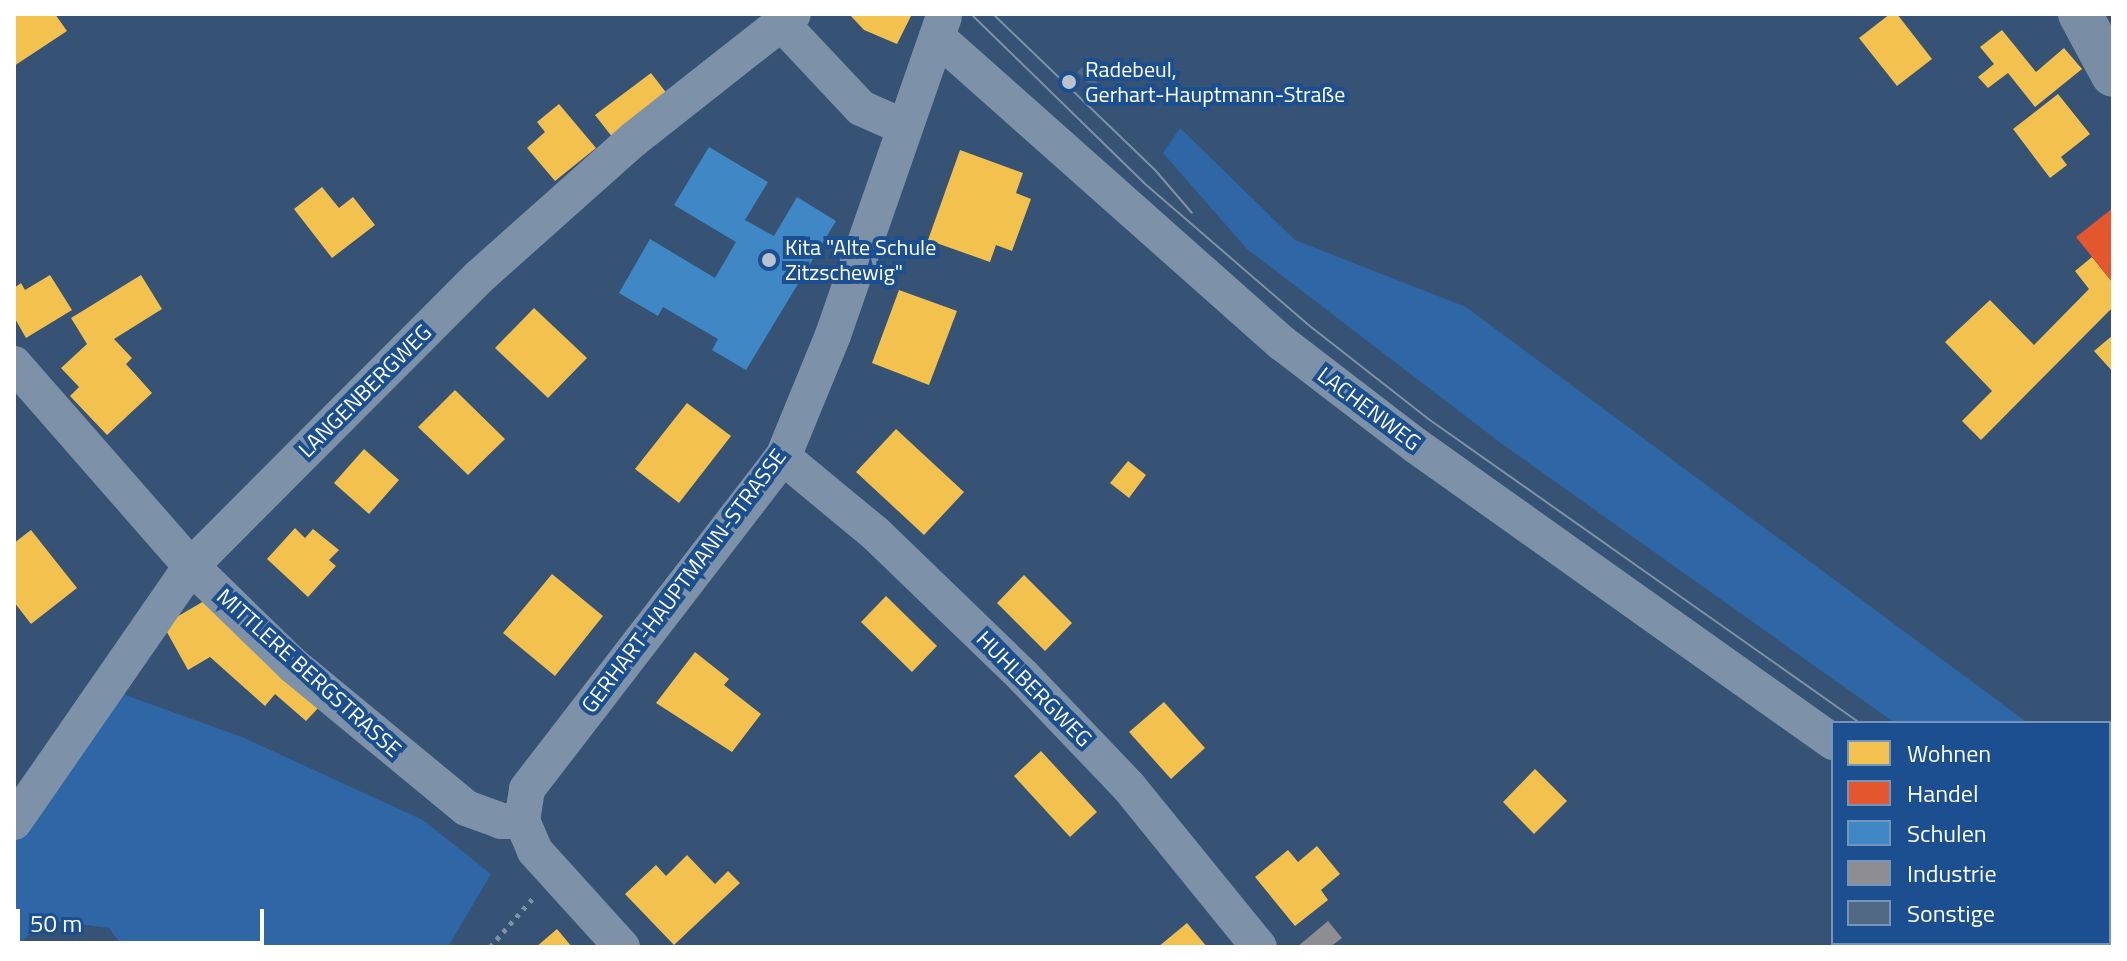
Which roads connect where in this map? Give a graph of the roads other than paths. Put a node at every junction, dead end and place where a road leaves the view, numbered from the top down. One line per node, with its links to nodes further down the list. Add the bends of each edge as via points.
1 (2080, 14): 4 (main road)
2 (788, 18): 5 (street, via 861,108); 8 (street, LANGENBERGWEG, via 634,139 479,277)
3 (941, 25): 5 (street, GERHART-HAUPTMANN-STRASSE); 9 (street, LACHENWEG, via 1282,343 1415,445)
4 (2113, 75)
5 (904, 127): 7 (street, GERHART-HAUPTMANN-STRASSE, via 833,335)
6 (14, 364): 8 (street, MITTLERE BERGSTRASSE)
7 (783, 457): 10 (street, GERHART-HAUPTMANN-STRASSE, via 534,778); 13 (street, HUHLBERGWEG, via 875,533 1023,676 1129,787)
8 (191, 566): 10 (street, MITTLERE BERGSTRASSE, via 294,666 466,808 501,821); 11 (street, LANGENBERGWEG)
9 (1831, 741)
10 (522, 821): 12 (street, via 535,851)
11 (14, 822)
12 (622, 947)
13 (1259, 947)

